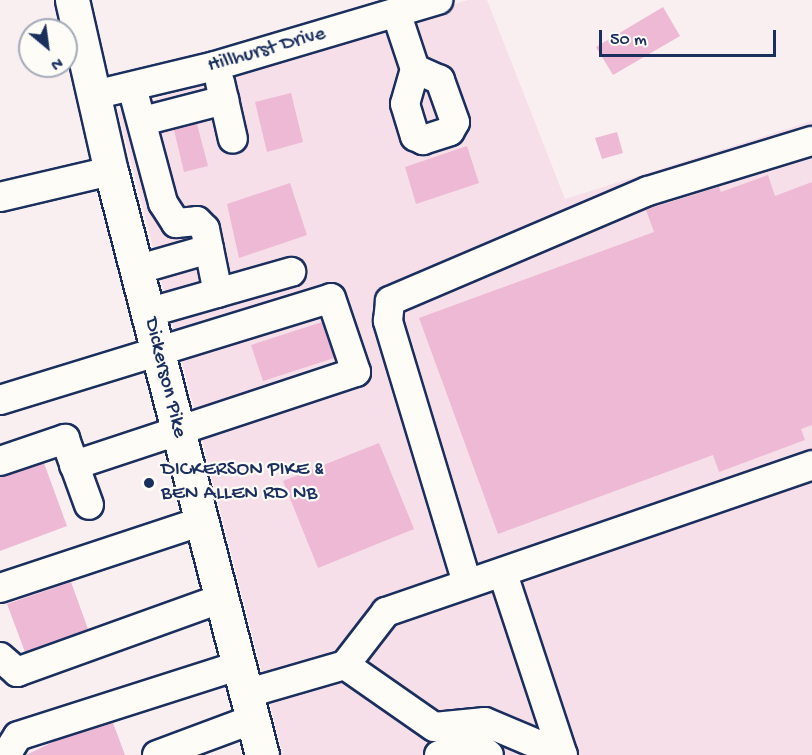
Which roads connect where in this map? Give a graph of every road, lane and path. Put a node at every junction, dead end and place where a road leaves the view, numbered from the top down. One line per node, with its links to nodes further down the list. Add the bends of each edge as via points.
1 (72, 0): 7 (main road, Dickerson Pike)
2 (438, 0): 3 (street, Hillhurst Drive)
3 (397, 15): 4 (street, Hillhurst Drive); 5 (street)
4 (215, 66): 6 (street, Hillhurst Drive); 8 (street)
5 (415, 69)
6 (132, 87): 7 (street, Hillhurst Drive); 9 (street)
7 (94, 95): 12 (main road, Dickerson Pike)
8 (224, 100): 9 (street); 10 (street)
9 (143, 121): 14 (street, via 163,203 176,223 197,221 205,229)
10 (233, 139)
11 (812, 141): 28 (street, via 648,190 390,301 388,321)
12 (111, 171): 13 (street); 15 (main road, Dickerson Pike)
13 (0, 196)
14 (209, 249): 15 (street); 17 (street)
15 (136, 270): 18 (main road, Dickerson Pike)
16 (291, 272): 17 (street)
17 (218, 293): 18 (street)
18 (147, 313): 19 (main road, Dickerson Pike)
19 (156, 350): 20 (street); 21 (main road, Dickerson Pike); 21 (street, via 331,298 356,372)
20 (0, 400)
21 (177, 429): 23 (street); 26 (main road, Dickerson Pike)
22 (0, 461): 23 (street, via 65,439)
23 (74, 465): 25 (street)
24 (812, 465): 27 (street)
25 (88, 505)
26 (201, 522): 29 (street); 30 (main road, Dickerson Pike)
27 (503, 574): 28 (street); 34 (street)
28 (467, 583): 32 (street, via 386,612)
29 (0, 588)
30 (220, 599): 31 (street, via 17,672); 33 (main road, Dickerson Pike)
31 (0, 657)
32 (345, 664): 33 (street); 34 (street, via 434,728 485,722)
33 (245, 693): 35 (main road, Dickerson Pike); 36 (street, via 18,736); 37 (street)
34 (563, 753)
35 (258, 754)
36 (6, 755)
37 (157, 755)
38 (439, 755): 39 (street, via 474,743)
39 (489, 755)

